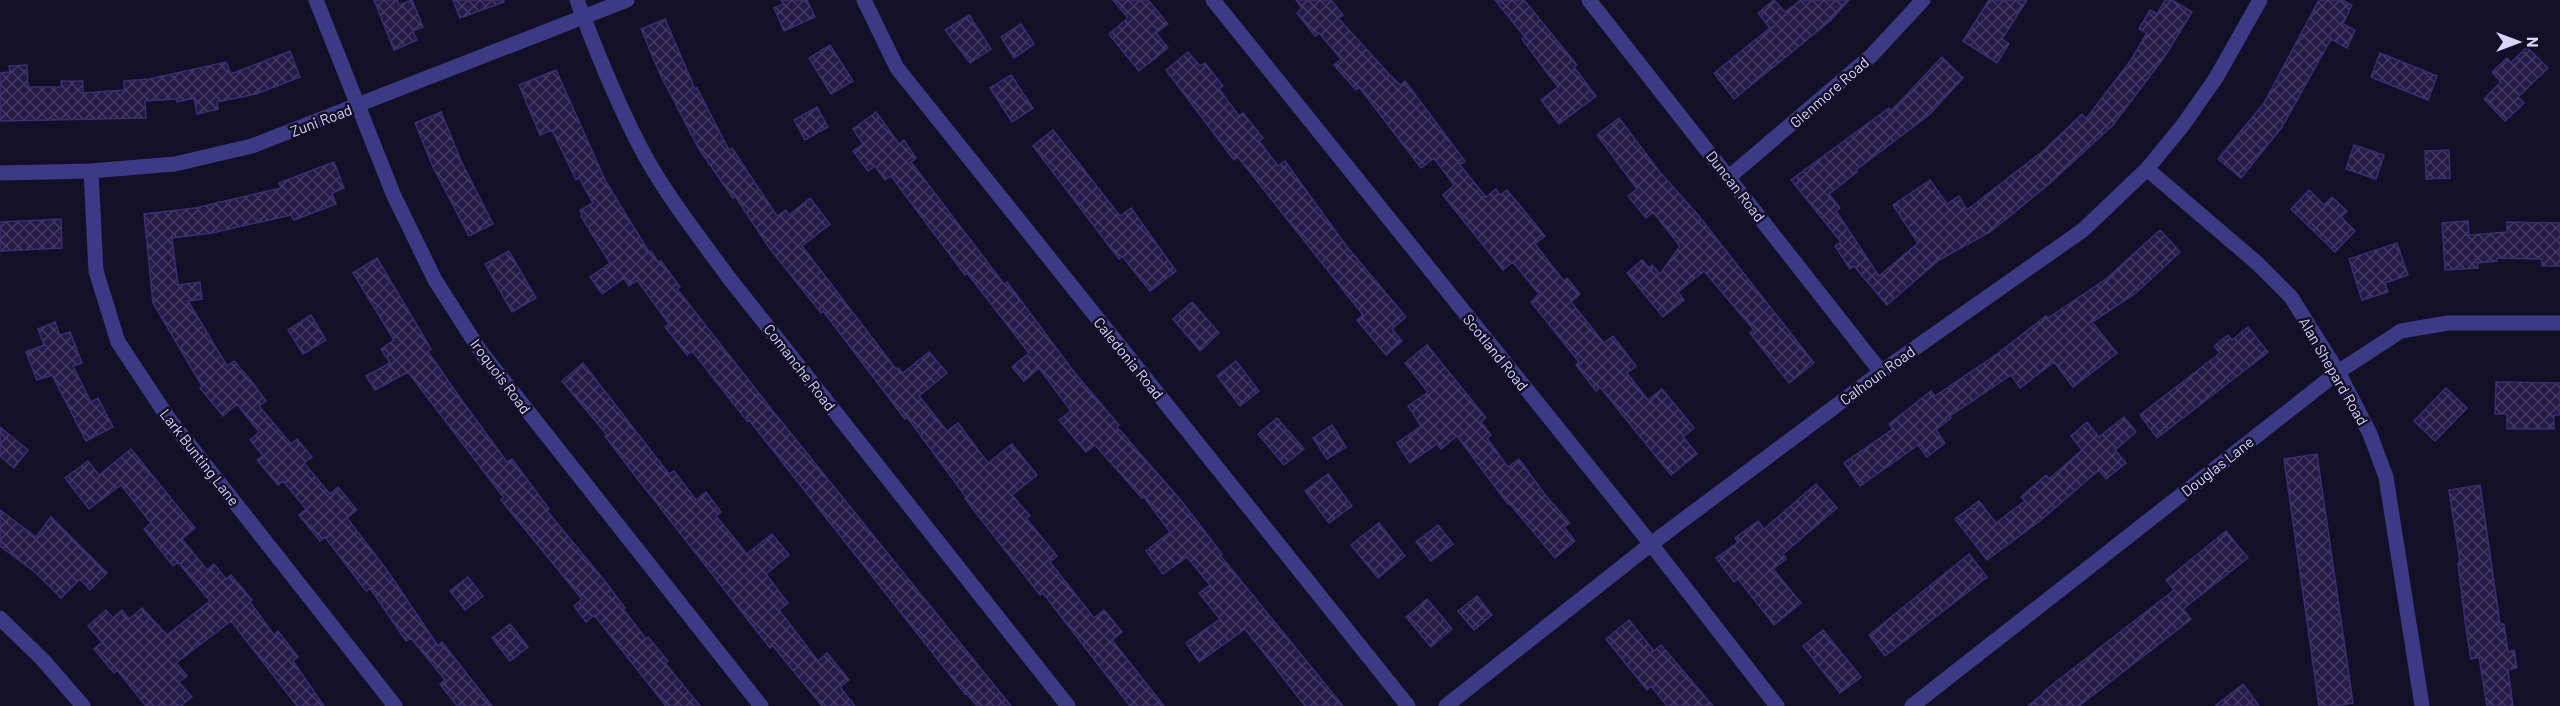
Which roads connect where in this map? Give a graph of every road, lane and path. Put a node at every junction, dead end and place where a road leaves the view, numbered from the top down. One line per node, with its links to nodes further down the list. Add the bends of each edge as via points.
1 (316, 0): 10 (street, Iroquois Road)
2 (577, 0): 9 (street, Comanche Road)
3 (627, 0): 9 (street, Zuni Road)
4 (864, 0): 24 (street, Caledonia Road, via 897,68)
5 (1213, 0): 18 (street, Scotland Road)
6 (1589, 0): 14 (street, Duncan Road)
7 (1923, 0): 14 (street, Glenmore Road, via 1871,56)
8 (2260, 0): 11 (street, Calhoun Road, via 2217,78)
9 (584, 17): 10 (street, Zuni Road); 23 (street, Comanche Road, via 614,92 678,208 729,278)
10 (357, 106): 12 (street, Zuni Road, via 252,146 175,164); 22 (street, Iroquois Road, via 394,196 430,269 481,352)
11 (2147, 169): 16 (street, Calhoun Road, via 2083,230); 17 (street, Alan Shepard Road, via 2291,297)
12 (91, 171): 13 (street, Zuni Road); 21 (street, Lark Bunting Lane, via 96,271 118,342 168,419)
13 (0, 172)
14 (1729, 177): 16 (street, Duncan Road)
15 (2560, 322): 17 (street, Douglas Lane, via 2448,323 2401,331)
16 (1881, 372): 18 (street, Calhoun Road)
17 (2338, 372): 27 (street, Douglas Lane); 28 (street, Alan Shepard Road, via 2370,434 2386,477)
18 (1651, 544): 25 (street, Calhoun Road); 26 (street, Scotland Road)
19 (0, 618): 20 (street)
20 (83, 706)
21 (395, 706)
22 (761, 706)
23 (1068, 706)
24 (1408, 706)
25 (1446, 706)
26 (1777, 706)
27 (1912, 706)
28 (2422, 706)

